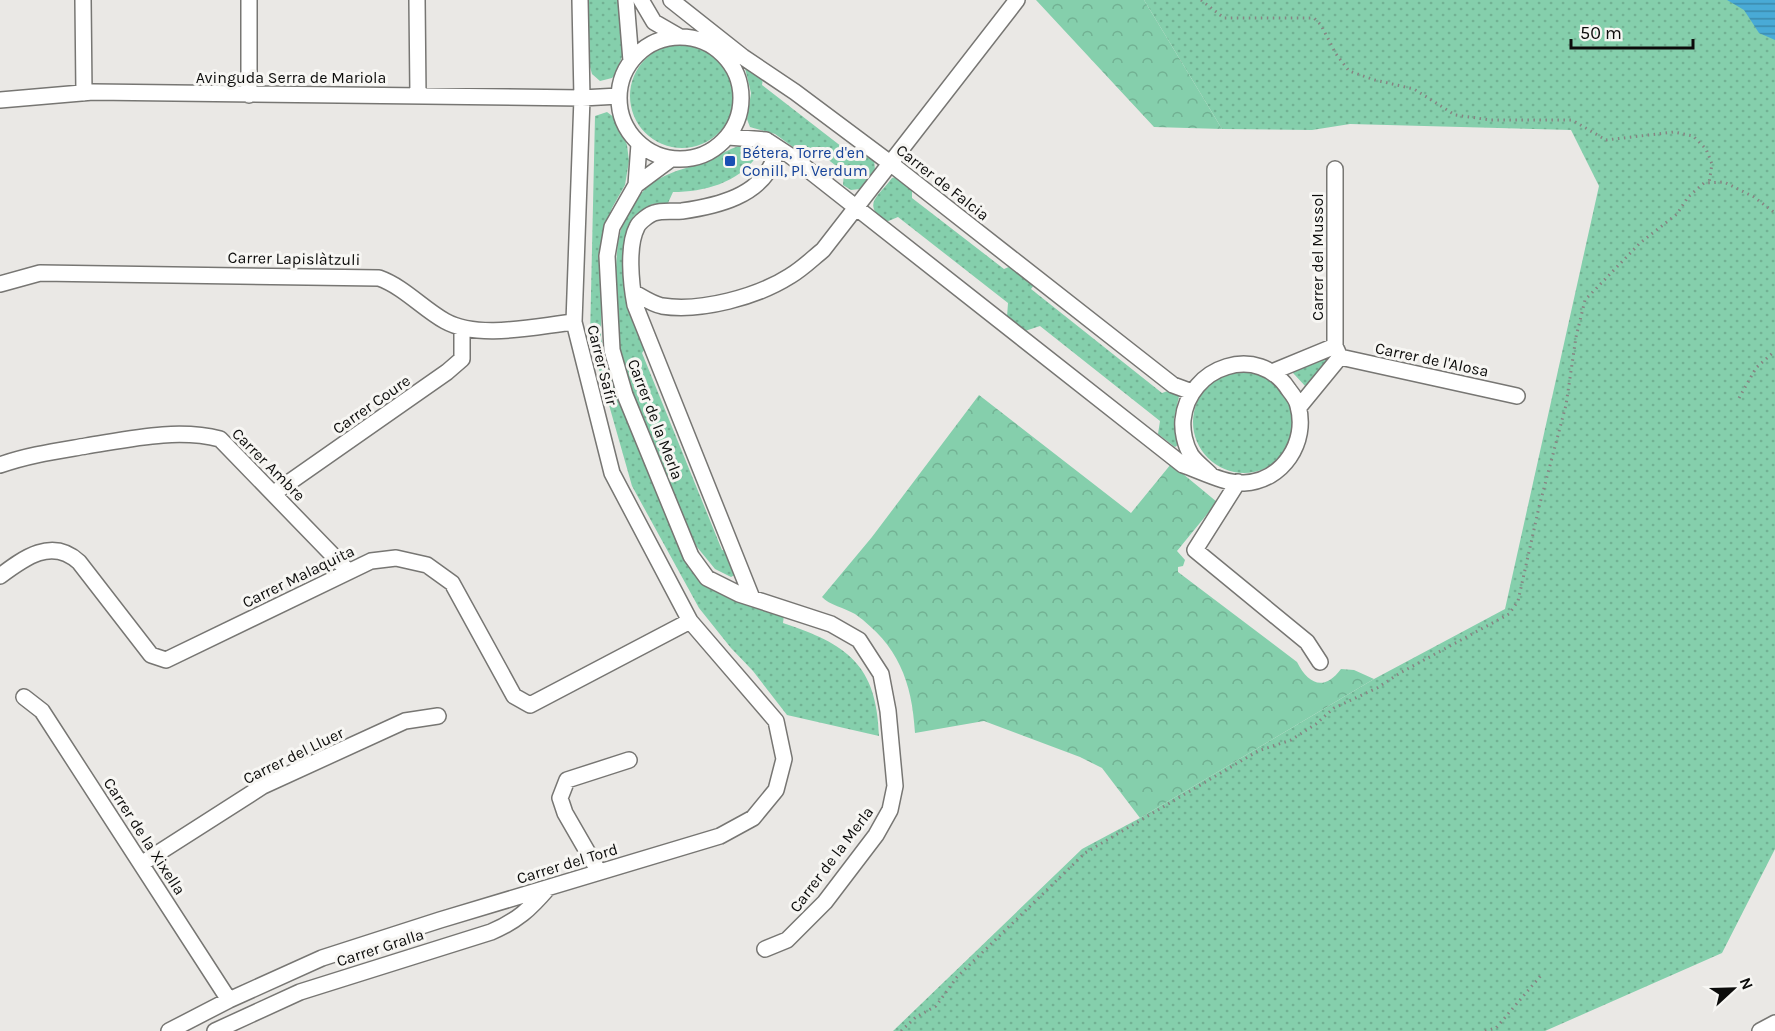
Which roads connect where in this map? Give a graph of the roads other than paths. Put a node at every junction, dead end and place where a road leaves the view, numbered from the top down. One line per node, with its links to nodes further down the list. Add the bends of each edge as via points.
1 (83, 0): 11 (street)
2 (249, 0): 12 (street)
3 (417, 0): 13 (street)
4 (580, 0): 15 (street, Carrer Safir)
5 (626, 0): 10 (street)
6 (641, 0): 9 (street, via 654,22)
7 (671, 0): 21 (street, Carrer de Falcia)
8 (1017, 0): 21 (street)
9 (680, 37): 10 (street, via 645,48); 17 (street, via 699,40 717,49 731,63 742,101 738,120)
10 (632, 61): 14 (street)
11 (84, 93): 12 (street, Avinguda Serra de Mariola); 16 (street, Avinguda Serra de Mariola)
12 (249, 95): 13 (street, Avinguda Serra de Mariola)
13 (418, 95): 15 (street, Avinguda Serra de Mariola)
14 (619, 96): 15 (street, Avinguda Serra de Mariola); 19 (street, via 628,130)
15 (582, 98): 27 (street, Carrer Safir)
16 (0, 99)
17 (728, 137): 18 (street); 20 (street, via 702,156)
18 (766, 140): 24 (street); 26 (street, Carrer de la Merla, via 774,159 769,172 754,187 733,200 653,213 637,225 630,280)
19 (639, 144): 20 (street); 23 (street, Carrer de la Merla)
20 (671, 159): 23 (street, Carrer de la Merla)
21 (890, 163): 24 (street); 31 (street, Carrer de Falcia, via 1173,385)
22 (1335, 169): 29 (street, Carrer del Mussol)
23 (636, 185): 40 (street, Carrer de la Merla, via 612,227 607,256 612,350 625,395 691,556 707,578)
24 (856, 207): 26 (street, via 823,250 790,276 756,292 720,303 681,307 660,306); 35 (street, via 1183,465)
25 (0, 284): 28 (street, Carrer Lapislàtzuli, via 40,273 379,278 393,283)
26 (633, 292): 40 (street, Carrer de la Merla)
27 (574, 322): 28 (street, Carrer Lapislàtzuli, via 486,331); 41 (street, Carrer Safir, via 612,472)
28 (462, 329): 37 (street, Carrer Coure, via 462,359)
29 (1338, 351): 30 (street); 32 (street, Carrer de l'Alosa); 33 (street)
30 (1272, 372): 31 (street, via 1244,364 1226,366 1211,372); 33 (street, via 1284,382)
31 (1192, 392): 35 (street, via 1184,408 1186,444)
32 (1517, 396)
33 (1299, 407): 36 (street, via 1298,443 1290,459 1270,477)
34 (0, 465): 37 (street, Carrer Ambre, via 24,456 144,436 203,435 220,439)
35 (1210, 474): 36 (street)
36 (1238, 482): 42 (street, via 1195,550 1307,642)
37 (274, 493): 38 (street, Carrer Ambre)
38 (348, 571): 39 (street, Carrer Malaquita, via 166,660 151,655 69,553 36,553); 41 (street, Carrer Malaquita, via 371,561 396,558 426,565 452,583 514,696 530,705)
39 (0, 576)
40 (752, 598): 49 (street, Carrer de la Merla, via 831,624 858,640 881,674 895,786 890,810 876,835 825,902 787,940)
41 (690, 621): 47 (street, Carrer del Tord, via 776,722 784,759 776,790 753,818 720,836)
42 (1320, 662)
43 (24, 697): 46 (street, Carrer de la Xixella, via 42,711)
44 (438, 716): 46 (street, Carrer del Lluer, via 405,721 263,786)
45 (629, 760): 47 (street, via 567,780 560,798)
46 (141, 864): 50 (street, Carrer de la Xixella)
47 (599, 872): 48 (street, Carrer del Tord)
48 (548, 888): 50 (street, Carrer del Tord, via 322,958); 53 (street, Carrer Gralla, via 511,924 300,992)
49 (765, 950)
50 (229, 1000): 52 (street, Carrer del Tord)
51 (1775, 1023): 54 (street)
52 (169, 1031)
53 (214, 1031)
54 (1760, 1031)

